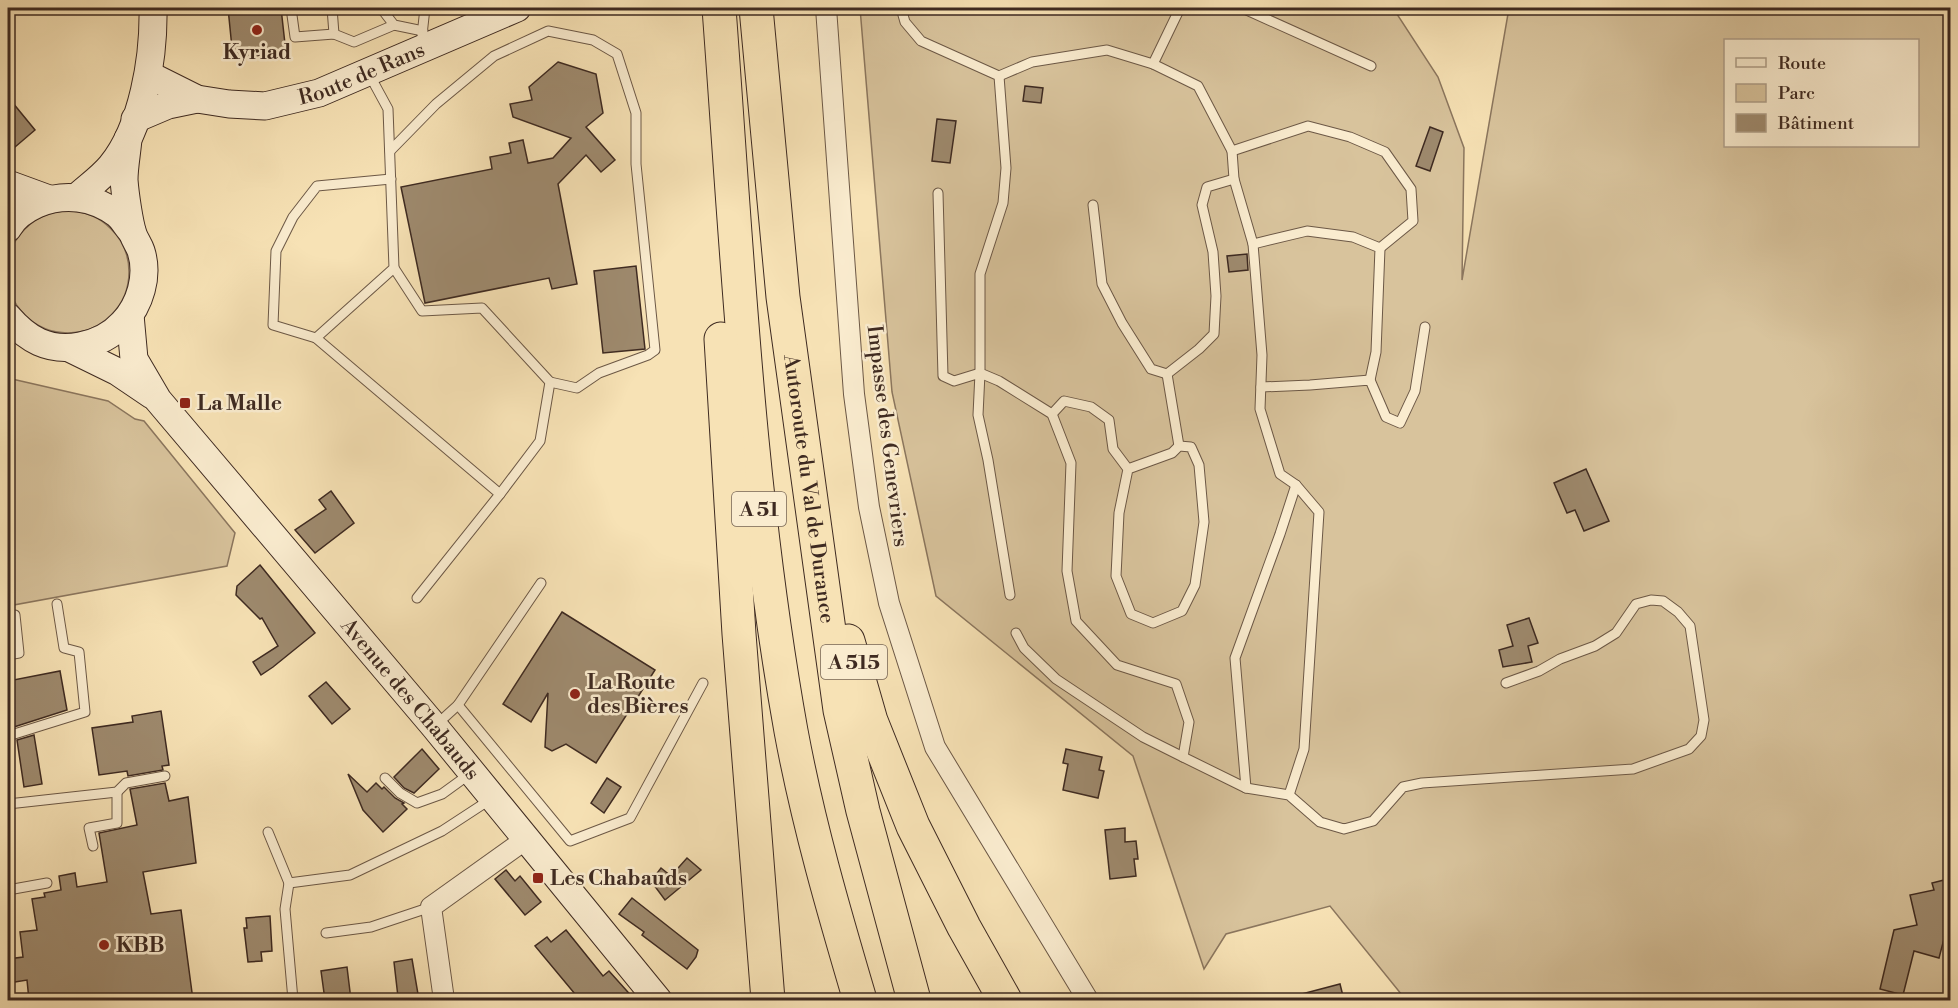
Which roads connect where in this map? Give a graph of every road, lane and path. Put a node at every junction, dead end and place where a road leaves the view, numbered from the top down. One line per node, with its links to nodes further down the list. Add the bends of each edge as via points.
1 (153, 8): 19 (main road)
2 (291, 8): 14 (lane, via 295,37)
3 (332, 8): 14 (lane)
4 (381, 8): 13 (lane)
5 (425, 8): 15 (lane)
6 (517, 8): 15 (main road, Route de Rans)
7 (717, 8): 87 (highway, via 721,339); 88 (highway, A 51, via 750,435 771,607 792,733 821,868)
8 (756, 8): 37 (highway, Autoroute du Val de Durance / A 51)
9 (826, 8): 91 (street, Impasse des Genevriers, via 854,394 869,507 889,603 935,747)
10 (901, 8): 20 (lane, via 905,22 921,41)
11 (1180, 8): 16 (lane)
12 (1242, 8): 17 (lane)
13 (394, 25): 14 (lane, via 354,42); 15 (lane)
14 (334, 34)
15 (422, 40): 18 (main road, Route de Rans)
16 (1154, 64): 20 (lane, via 1107,50 1032,62); 24 (lane, via 1198,86)
17 (1371, 66)
18 (368, 72): 21 (main road, Route de Rans, via 319,93 265,106); 23 (lane, via 388,109)
19 (148, 75): 21 (main road, Route de Rans); 22 (main road)
20 (999, 76): 43 (lane, via 1006,168 1003,203 980,274)
21 (197, 99): 22 (main road, Route de Rans, via 168,105)
22 (131, 129): 29 (main road, via 111,167); 33 (main road, via 124,180)
23 (390, 151): 25 (lane); 46 (lane, via 436,104 494,56 548,31 593,40 617,54 636,113 636,164 655,350 598,373 577,388)
24 (1232, 151): 26 (lane); 35 (lane, via 1308,126 1350,137 1385,152 1411,189 1413,221)
25 (391, 179): 36 (lane); 41 (lane, via 317,186 293,217 276,250 273,325)
26 (1233, 179): 34 (lane); 44 (lane, via 1207,187 1202,205 1213,252 1214,334)
27 (8, 184): 30 (main road)
28 (938, 193): 43 (lane, via 943,376 954,381)
29 (77, 197): 30 (main road); 33 (main road, via 118,215)
30 (49, 199): 32 (main road, via 27,209)
31 (1093, 205): 44 (lane, via 1102,284 1151,369)
32 (8, 228)
33 (132, 232): 38 (main road, via 141,252 144,274 140,296)
34 (1253, 244): 35 (lane, via 1307,231 1353,237); 47 (lane)
35 (1380, 248): 45 (lane, via 1376,352)
36 (394, 268): 41 (lane); 46 (lane, via 422,311 482,308)
37 (783, 297): 89 (highway, Autoroute du Val de Durance / A 51, via 840,710); 90 (highway, A 515, via 847,636 871,721 913,826)
38 (130, 315): 42 (main road, via 114,333 93,344); 48 (main road, Avenue des Chabauds, via 134,359)
39 (1425, 327): 45 (lane, via 1414,391 1400,423 1386,417)
40 (12, 328): 42 (main road, via 52,347)
41 (316, 338): 53 (lane)
42 (69, 348): 48 (main road, Avenue des Chabauds, via 118,372)
43 (980, 373): 49 (lane); 55 (lane, via 978,415)
44 (1167, 374): 50 (lane)
45 (1370, 380): 47 (lane)
46 (550, 382): 53 (lane, via 540,441)
47 (1261, 387): 52 (lane, via 1260,410 1280,474)
48 (158, 400): 64 (main road, Avenue des Chabauds)
49 (1052, 414): 51 (lane, via 1064,401 1091,407 1109,420 1113,449); 66 (lane, via 1071,464 1067,571 1076,621 1118,665 1176,684 1190,722)
50 (1179, 446): 51 (lane, via 1172,453); 51 (lane, via 1191,447 1199,465 1204,522 1195,585 1182,611 1153,623 1131,614 1116,576 1119,513)
51 (1128, 469)
52 (1296, 485): 70 (lane, via 1235,658); 73 (lane, via 1319,512 1304,749)
53 (500, 495): 56 (lane)
54 (541, 583): 63 (lane)
55 (1010, 595)
56 (417, 598)
57 (57, 604): 65 (lane, via 64,648 79,652 85,712)
58 (8, 616): 60 (lane, via 15,615 19,653)
59 (1016, 633): 66 (lane, via 1024,648 1056,679 1143,737)
60 (8, 655)
61 (703, 683): 63 (lane, via 630,818 570,841)
62 (1506, 683): 73 (lane, via 1595,646 1616,633 1636,604 1663,601 1690,626 1704,720 1701,736 1689,749 1633,768 1403,787 1373,821 1344,829 1320,822)
63 (458, 705): 64 (lane)
64 (434, 726): 67 (main road, Avenue des Chabauds)
65 (8, 736)
66 (1183, 757): 70 (lane)
67 (472, 772): 69 (lane, via 442,794 417,803); 74 (main road, Avenue des Chabauds)
68 (165, 776): 72 (lane, via 126,783)
69 (385, 778)
70 (1246, 788): 73 (lane)
71 (8, 791): 75 (lane)
72 (117, 792): 75 (lane); 78 (lane, via 117,823 89,828)
73 (1289, 795)
74 (493, 797): 77 (main road, Avenue des Chabauds); 79 (lane, via 442,831 350,875)
75 (8, 804)
76 (268, 832): 79 (lane)
77 (526, 839): 82 (street); 86 (main road, Avenue des Chabauds)
78 (93, 846)
79 (289, 883): 84 (lane, via 285,909)
80 (47, 884): 81 (lane)
81 (8, 890)
82 (431, 907): 83 (lane, via 371,927); 85 (street)
83 (326, 933)
84 (293, 1000)
85 (444, 1000)
86 (658, 1000)
87 (768, 1000)
88 (860, 1000)
89 (914, 1000)
90 (1005, 1000)
91 (1088, 1000)

